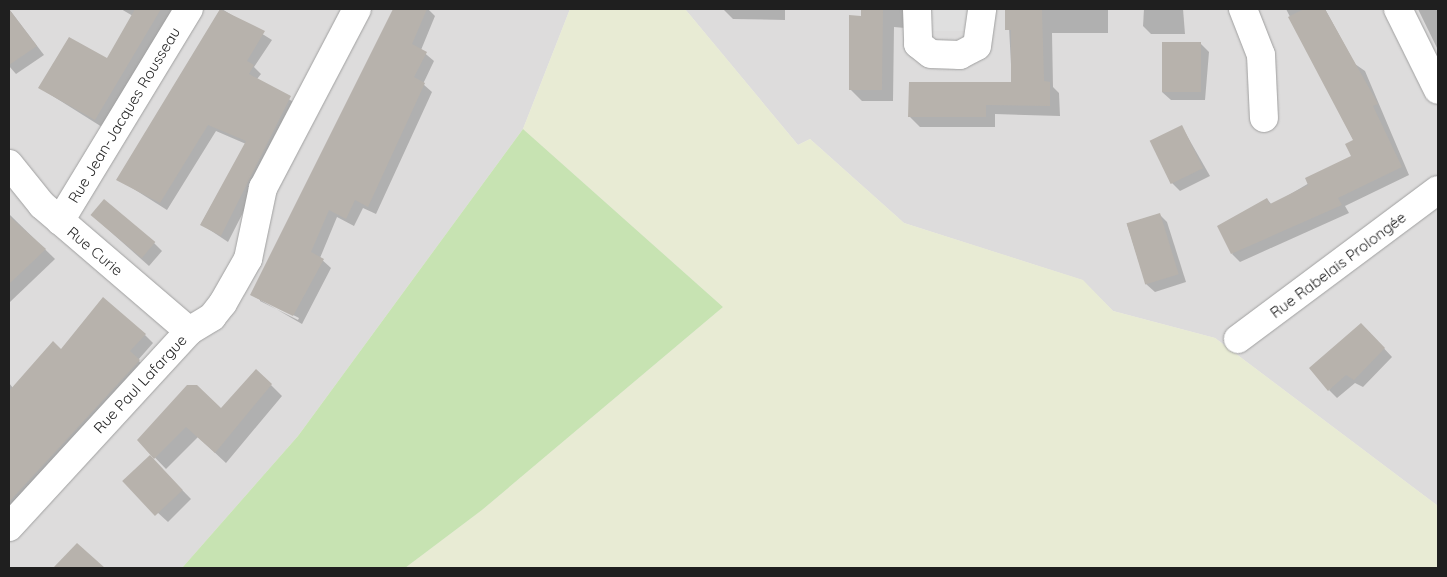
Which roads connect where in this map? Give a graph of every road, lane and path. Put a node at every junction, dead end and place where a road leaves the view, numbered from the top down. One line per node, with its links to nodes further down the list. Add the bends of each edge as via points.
1 (189, 9): 11 (street, Rue Jean-Jacques Rousseau)
2 (917, 9): 3 (street, via 918,44 931,54 960,55 970,52 981,38)
3 (982, 9)
4 (1242, 9): 8 (street, via 1261,56)
5 (1398, 9): 7 (street)
6 (351, 11): 12 (street, Rue Paul Lafargue, via 263,188 248,259 212,316)
7 (1438, 90)
8 (1264, 118)
9 (9, 164): 11 (street, Rue Curie, via 30,194)
10 (1438, 190): 13 (street, Rue Rabelais Prolongée)
11 (60, 221): 12 (street, Rue Curie)
12 (189, 331): 14 (street, Rue Paul Lafargue)
13 (1238, 339)
14 (9, 527)

